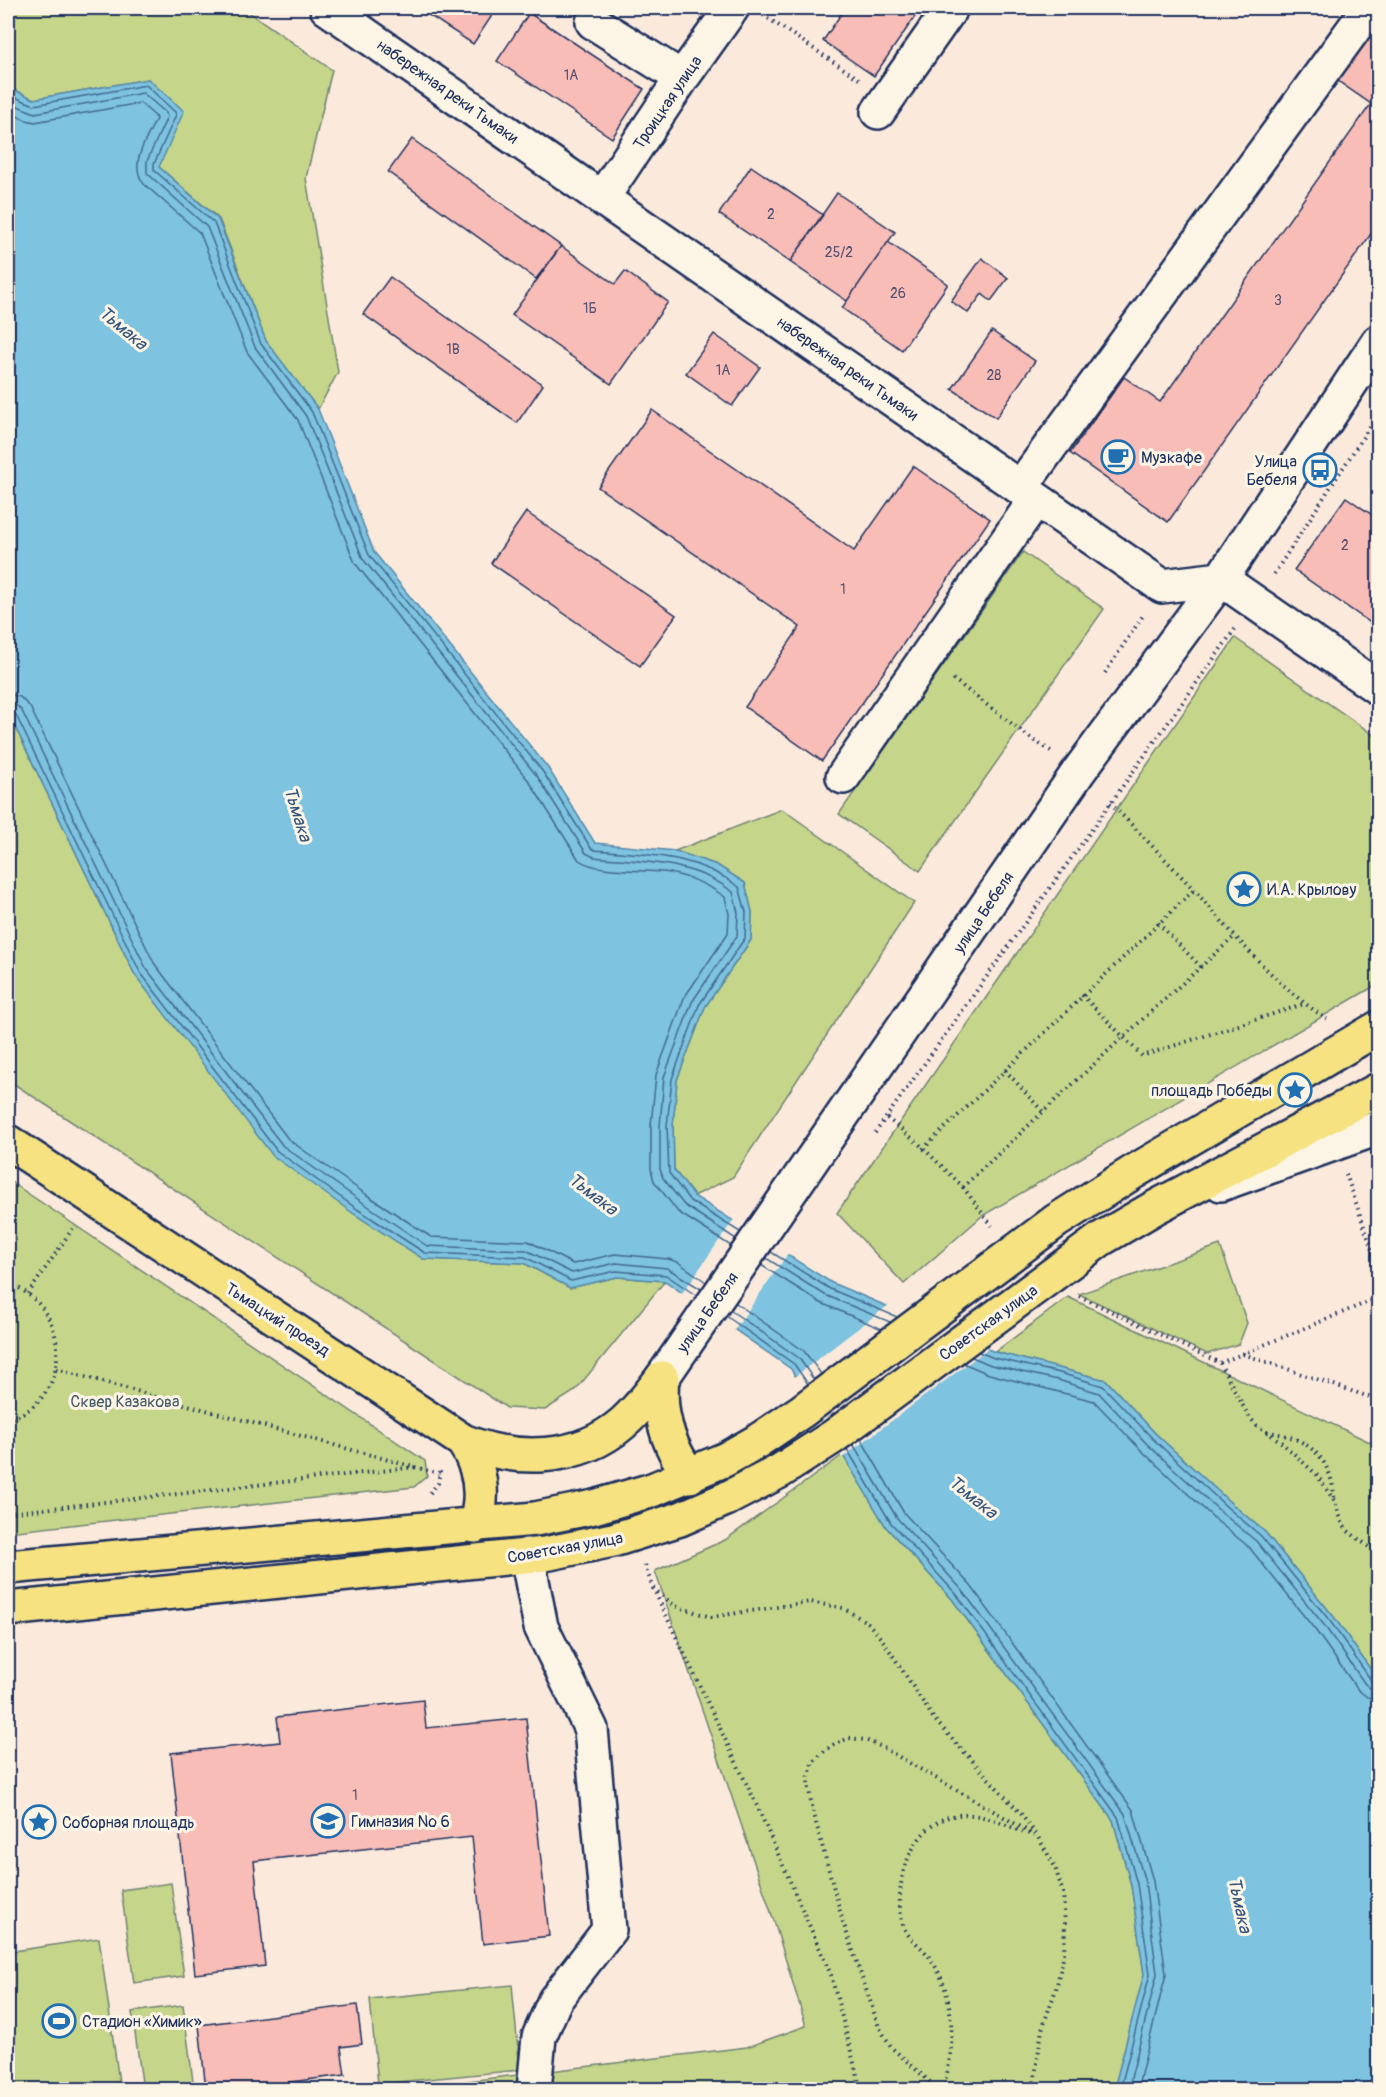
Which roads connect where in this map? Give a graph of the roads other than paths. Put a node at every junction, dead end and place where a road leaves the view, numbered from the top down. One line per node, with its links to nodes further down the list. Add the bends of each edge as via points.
1 (327, 8): 8 (street, набережная реки Тьмаки)
2 (951, 8): 7 (street)
3 (1369, 8): 10 (street)
4 (747, 11): 6 (street, Троицкая улица)
5 (593, 22): 6 (street)
6 (682, 78): 8 (street, Троицкая улица)
7 (883, 105)
8 (602, 198): 10 (street, набережная реки Тьмаки)
9 (1378, 342): 11 (street, улица Бебеля)
10 (1028, 493): 11 (street, набережная реки Тьмаки, via 1162,586); 13 (street, via 926,658)
11 (1221, 579): 12 (street); 19 (street, улица Бебеля, via 1079,771)
12 (1378, 688)
13 (843, 777)
14 (1378, 1028): 22 (main road, Советская улица, via 1056,1221 802,1411 756,1442)
15 (1378, 1090): 18 (main road)
16 (1378, 1128): 18 (street)
17 (8, 1142): 20 (main road, Тьмацкий проезд)
18 (1154, 1208): 24 (main road, Советская улица, via 1101,1239 833,1437 780,1471 680,1519 630,1535)
19 (662, 1378): 21 (main road, улица Бебеля, via 618,1426 592,1442); 22 (main road, via 665,1428)
20 (463, 1441): 21 (main road, Тьмацкий проезд, via 508,1454); 23 (main road, via 475,1462 481,1485)
21 (562, 1453)
22 (690, 1476): 23 (main road, Советская улица, via 575,1512)
23 (475, 1526): 25 (main road, Советская улица)
24 (527, 1555): 26 (main road, Советская улица); 27 (street, via 541,1627 591,1729 609,1930 555,2000 539,2037)
25 (8, 1567)
26 (8, 1609)
27 (534, 2090)

